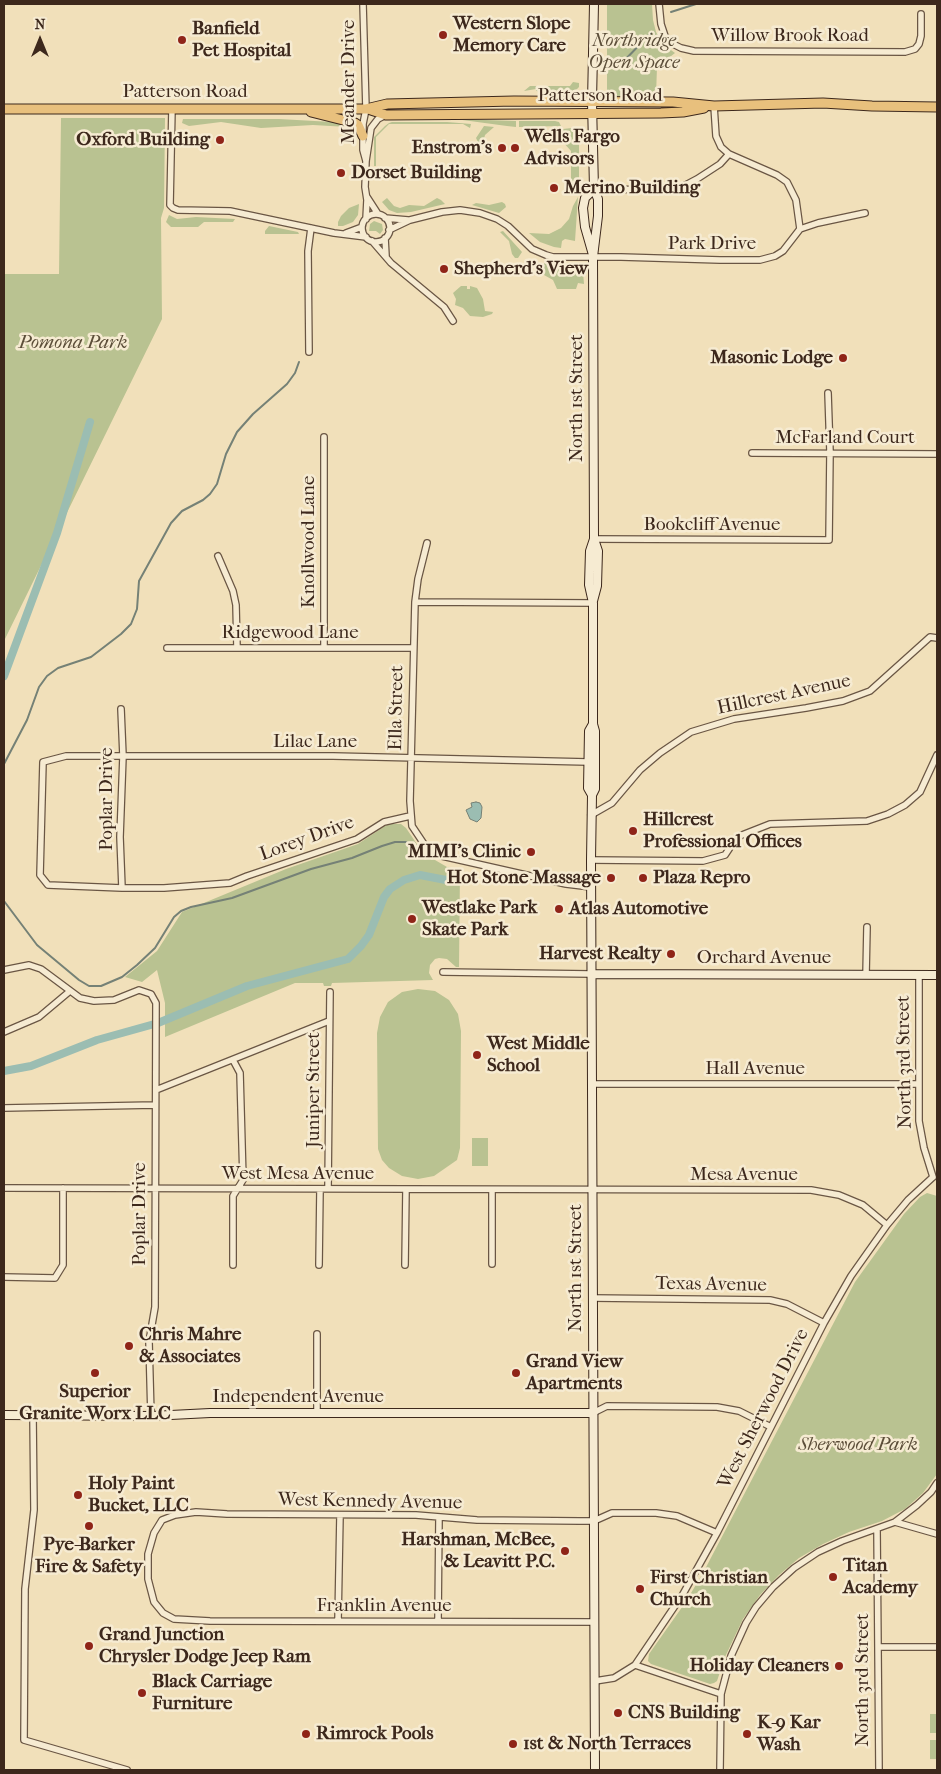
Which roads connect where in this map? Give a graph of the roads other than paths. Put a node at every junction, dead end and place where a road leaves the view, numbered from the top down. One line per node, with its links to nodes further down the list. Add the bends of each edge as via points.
1 (364, 4): 11 (street, Meander Drive)
2 (594, 4): 5 (main road, North 1st Street)
3 (659, 4): 4 (street, Willow Brook Road, via 665,36 671,43 694,51 906,52 919,44)
4 (921, 14)
5 (592, 102): 6 (main road, Patterson Road, via 673,102); 11 (main road, Patterson Road, via 387,104); 12 (main road, North 1st Street)
6 (714, 106): 7 (main road, Patterson Road, via 823,103); 12 (main road, Patterson Road, via 683,112); 15 (street, via 716,136)
7 (937, 107)
8 (172, 108): 9 (main road, Patterson Road); 10 (main road, Patterson Road); 25 (street, via 170,205 178,210 230,211)
9 (4, 109)
10 (294, 109): 11 (main road, Patterson Road); 14 (main road, via 355,123)
11 (366, 109): 13 (main road, Patterson Road); 14 (street, Meander Drive)
12 (593, 113): 13 (main road, Patterson Road); 17 (main road, North 1st Street)
13 (386, 115): 16 (street, Meander Drive, via 378,118 370,128)
14 (363, 136): 16 (street, Meander Drive)
15 (729, 154): 17 (street, via 720,164 680,188); 26 (street, via 787,182 796,200)
16 (366, 160): 18 (street, Meander Drive)
17 (594, 189): 33 (main road, North 1st Street, via 598,216); 33 (main road, North 1st Street, via 585,198 584,208 584,226)
18 (367, 197): 20 (street, Meander Drive); 21 (street, Meander Drive)
19 (865, 213): 26 (street)
20 (378, 214): 21 (street); 22 (street)
21 (366, 218): 24 (street)
22 (386, 218): 23 (street); 27 (street)
23 (410, 220): 27 (street); 33 (street, Park Drive, via 460,210 480,213 498,219 532,249 546,255)
24 (362, 227): 28 (street); 29 (street)
25 (312, 228): 28 (street); 35 (street, via 308,251)
26 (800, 229): 33 (street, Park Drive, via 783,252 760,260)
27 (389, 230): 30 (street)
28 (346, 234): 29 (street)
29 (366, 237): 31 (street)
30 (385, 238): 31 (street); 32 (street)
31 (372, 241): 32 (street)
32 (386, 256): 34 (street, via 444,307)
33 (593, 257): 41 (main road, North 1st Street)
34 (453, 321)
35 (309, 352)
36 (828, 392): 38 (street)
37 (324, 437): 49 (street, Knollwood Lane)
38 (830, 452): 39 (street, McFarland Court); 40 (street, McFarland Court); 41 (street, Bookcliff Avenue, via 829,540)
39 (752, 453)
40 (937, 454)
41 (594, 539): 45 (main road, North 1st Street, via 598,551)
42 (427, 543): 44 (street, Ella Street)
43 (218, 556): 48 (street, via 236,605)
44 (415, 602): 45 (street); 50 (street, Ella Street)
45 (593, 602): 52 (main road, North 1st Street)
46 (937, 638): 58 (street, Hillcrest Avenue, via 930,637 870,691 843,701 734,719 691,732 640,770 612,803)
47 (167, 648): 48 (street, Ridgewood Lane)
48 (237, 648): 49 (street, Ridgewood Lane)
49 (324, 648): 50 (street, Ridgewood Lane)
50 (414, 648): 55 (street, Ella Street)
51 (121, 709): 54 (street, Poplar Drive)
52 (593, 724): 56 (main road, North 1st Street); 57 (main road, North 1st Street, via 595,789)
53 (937, 755): 60 (street, via 920,792 905,805 867,821 770,824 737,837 725,855 703,861)
54 (123, 756): 55 (street, Lilac Lane); 61 (street, Lilac Lane, via 66,756 43,762); 63 (street, Poplar Drive)
55 (411, 758): 56 (street, Lilac Lane); 59 (street, Ella Street)
56 (588, 762): 57 (main road, North 1st Street, via 588,788)
57 (592, 795): 58 (main road, North 1st Street)
58 (591, 815): 60 (main road, North 1st Street)
59 (410, 816): 62 (street, via 418,838 442,856); 63 (street, Lorey Drive, via 384,822 357,839 230,883)
60 (591, 860): 62 (main road, North 1st Street)
61 (40, 875): 63 (street, Lorey Drive, via 48,885)
62 (591, 887): 67 (main road, North 1st Street)
63 (122, 888)
64 (867, 927): 68 (street)
65 (4, 970): 71 (street, via 28,965 42,969)
66 (443, 972): 67 (street)
67 (591, 974): 68 (main road, Orchard Avenue); 76 (main road, North 1st Street)
68 (866, 974): 69 (main road, Orchard Avenue)
69 (919, 974): 70 (main road, Orchard Avenue); 77 (street, North 3rd Street)
70 (937, 975)
71 (70, 991): 74 (street, via 39,1017); 78 (street, Poplar Drive, via 80,998 94,1001 114,1000 139,990 150,994 156,1003)
72 (330, 992): 73 (street, Juniper Street)
73 (329, 1021): 75 (street); 87 (street, Juniper Street)
74 (4, 1032)
75 (233, 1060): 78 (street); 85 (street, via 240,1073 243,1180)
76 (591, 1084): 77 (street, Hall Avenue); 90 (main road, North 1st Street)
77 (918, 1084): 81 (street, North 3rd Street, via 919,1121)
78 (156, 1090): 79 (street, Poplar Drive)
79 (156, 1105): 80 (street); 84 (street, Poplar Drive)
80 (4, 1108)
81 (935, 1179): 91 (street, West Sherwood Drive, via 908,1200)
82 (4, 1188): 83 (street, West Mesa Avenue)
83 (63, 1188): 84 (street, West Mesa Avenue); 96 (street, via 63,1265 56,1278)
84 (155, 1188): 85 (street, West Mesa Avenue); 104 (street, Poplar Drive, via 155,1306 149,1342)
85 (237, 1188): 86 (street, West Mesa Avenue); 93 (street, via 233,1196)
86 (320, 1189): 87 (street, West Mesa Avenue); 94 (street)
87 (328, 1189): 88 (street, West Mesa Avenue)
88 (406, 1189): 89 (street, West Mesa Avenue); 95 (street)
89 (492, 1190): 90 (street, West Mesa Avenue); 92 (street)
90 (592, 1190): 91 (street, Mesa Avenue, via 811,1190 839,1195 863,1205); 97 (main road, North 1st Street)
91 (887, 1225): 98 (street, West Sherwood Drive, via 851,1276)
92 (492, 1264)
93 (232, 1265)
94 (319, 1265)
95 (405, 1265)
96 (4, 1278)
97 (592, 1298): 98 (street, Texas Avenue, via 770,1300 787,1304); 101 (main road, North 1st Street)
98 (824, 1323): 105 (street, West Sherwood Drive)
99 (317, 1334): 100 (street)
100 (316, 1413): 101 (main road, Independent Avenue); 104 (main road, Independent Avenue)
101 (593, 1413): 105 (street, via 607,1406 717,1406 739,1411); 109 (main road, North 1st Street)
102 (4, 1415): 103 (main road, Independent Avenue)
103 (33, 1416): 104 (main road, Independent Avenue); 123 (street, via 34,1510 25,1589 24,1740)
104 (151, 1416)
105 (770, 1427): 112 (street, West Sherwood Drive)
106 (937, 1483): 110 (street, via 924,1499)
107 (340, 1514): 108 (street, West Kennedy Avenue); 114 (street, West Kennedy Avenue, via 196,1512 162,1520 148,1554 148,1579 154,1602 163,1613); 115 (street)
108 (439, 1517): 109 (street, West Kennedy Avenue); 116 (street)
109 (594, 1521): 112 (street, West Kennedy Avenue, via 612,1513 656,1513 677,1516); 117 (main road, North 1st Street)
110 (895, 1522): 111 (street); 113 (street)
111 (877, 1529): 118 (street, North 3rd Street); 122 (street, via 818,1552 794,1568 756,1607 731,1656)
112 (717, 1533): 120 (street, West Sherwood Drive, via 683,1594)
113 (937, 1534)
114 (174, 1619): 115 (street, Franklin Avenue)
115 (338, 1621): 116 (street, Franklin Avenue)
116 (438, 1621): 117 (street, Franklin Avenue)
117 (594, 1622): 121 (main road, North 1st Street)
118 (879, 1647): 119 (street); 126 (street, North 3rd Street)
119 (937, 1647)
120 (635, 1665): 121 (street, via 614,1678); 122 (street)
121 (595, 1681): 124 (main road, North 1st Street)
122 (721, 1694): 125 (street)
123 (127, 1770)
124 (595, 1770)
125 (720, 1770)
126 (879, 1770)

